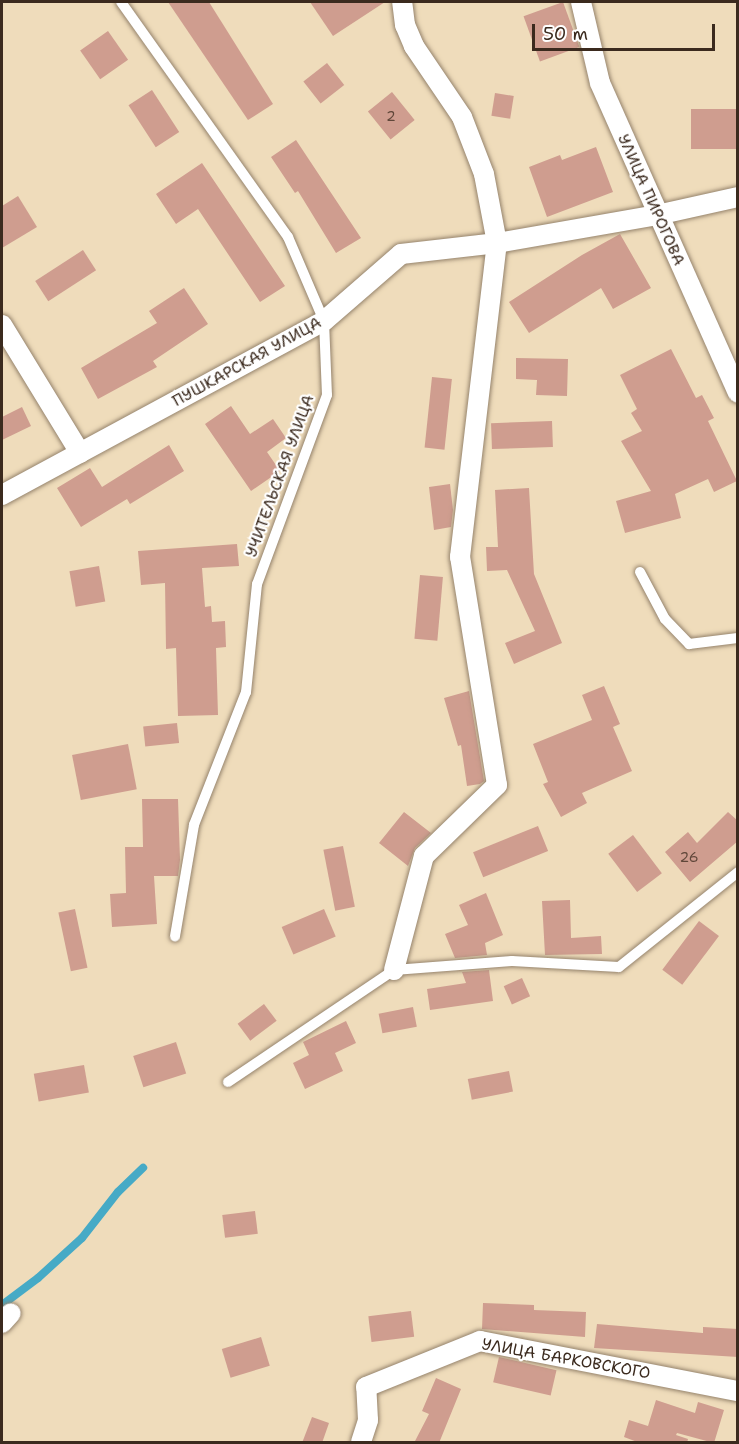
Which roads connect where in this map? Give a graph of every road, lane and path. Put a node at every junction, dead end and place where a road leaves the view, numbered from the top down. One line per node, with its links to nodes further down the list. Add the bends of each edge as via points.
1 (121, 2): 7 (lane, УЧИТЕЛЬСКАЯ УЛИЦА, via 288,237)
2 (402, 2): 6 (street, via 405,25 414,46 462,117 484,174)
3 (581, 2): 5 (street, УЛИЦА ПИРОГОВА, via 600,83)
4 (738, 197): 5 (street, ПУШКАРСКАЯ УЛИЦА)
5 (657, 215): 6 (street, ПУШКАРСКАЯ УЛИЦА); 9 (street, УЛИЦА ПИРОГОВА)
6 (497, 243): 7 (street, ПУШКАРСКАЯ УЛИЦА, via 401,254); 16 (street, via 460,557 497,785 424,856)
7 (324, 321): 10 (street, ПУШКАРСКАЯ УЛИЦА); 15 (lane, УЧИТЕЛЬСКАЯ УЛИЦА, via 327,395 257,584 246,692 194,825)
8 (2, 325): 10 (street)
9 (738, 393)
10 (80, 453): 11 (street, ПУШКАРСКАЯ УЛИЦА)
11 (2, 495)
12 (640, 572): 13 (lane, via 665,619 689,644)
13 (738, 638)
14 (738, 872): 16 (lane, via 619,967 512,961)
15 (175, 936)
16 (394, 970): 17 (lane)
17 (228, 1082)
18 (738, 1391): 19 (street, УЛИЦА БАРКОВСКОГО, via 480,1341 366,1387 368,1420)
19 (361, 1443)

